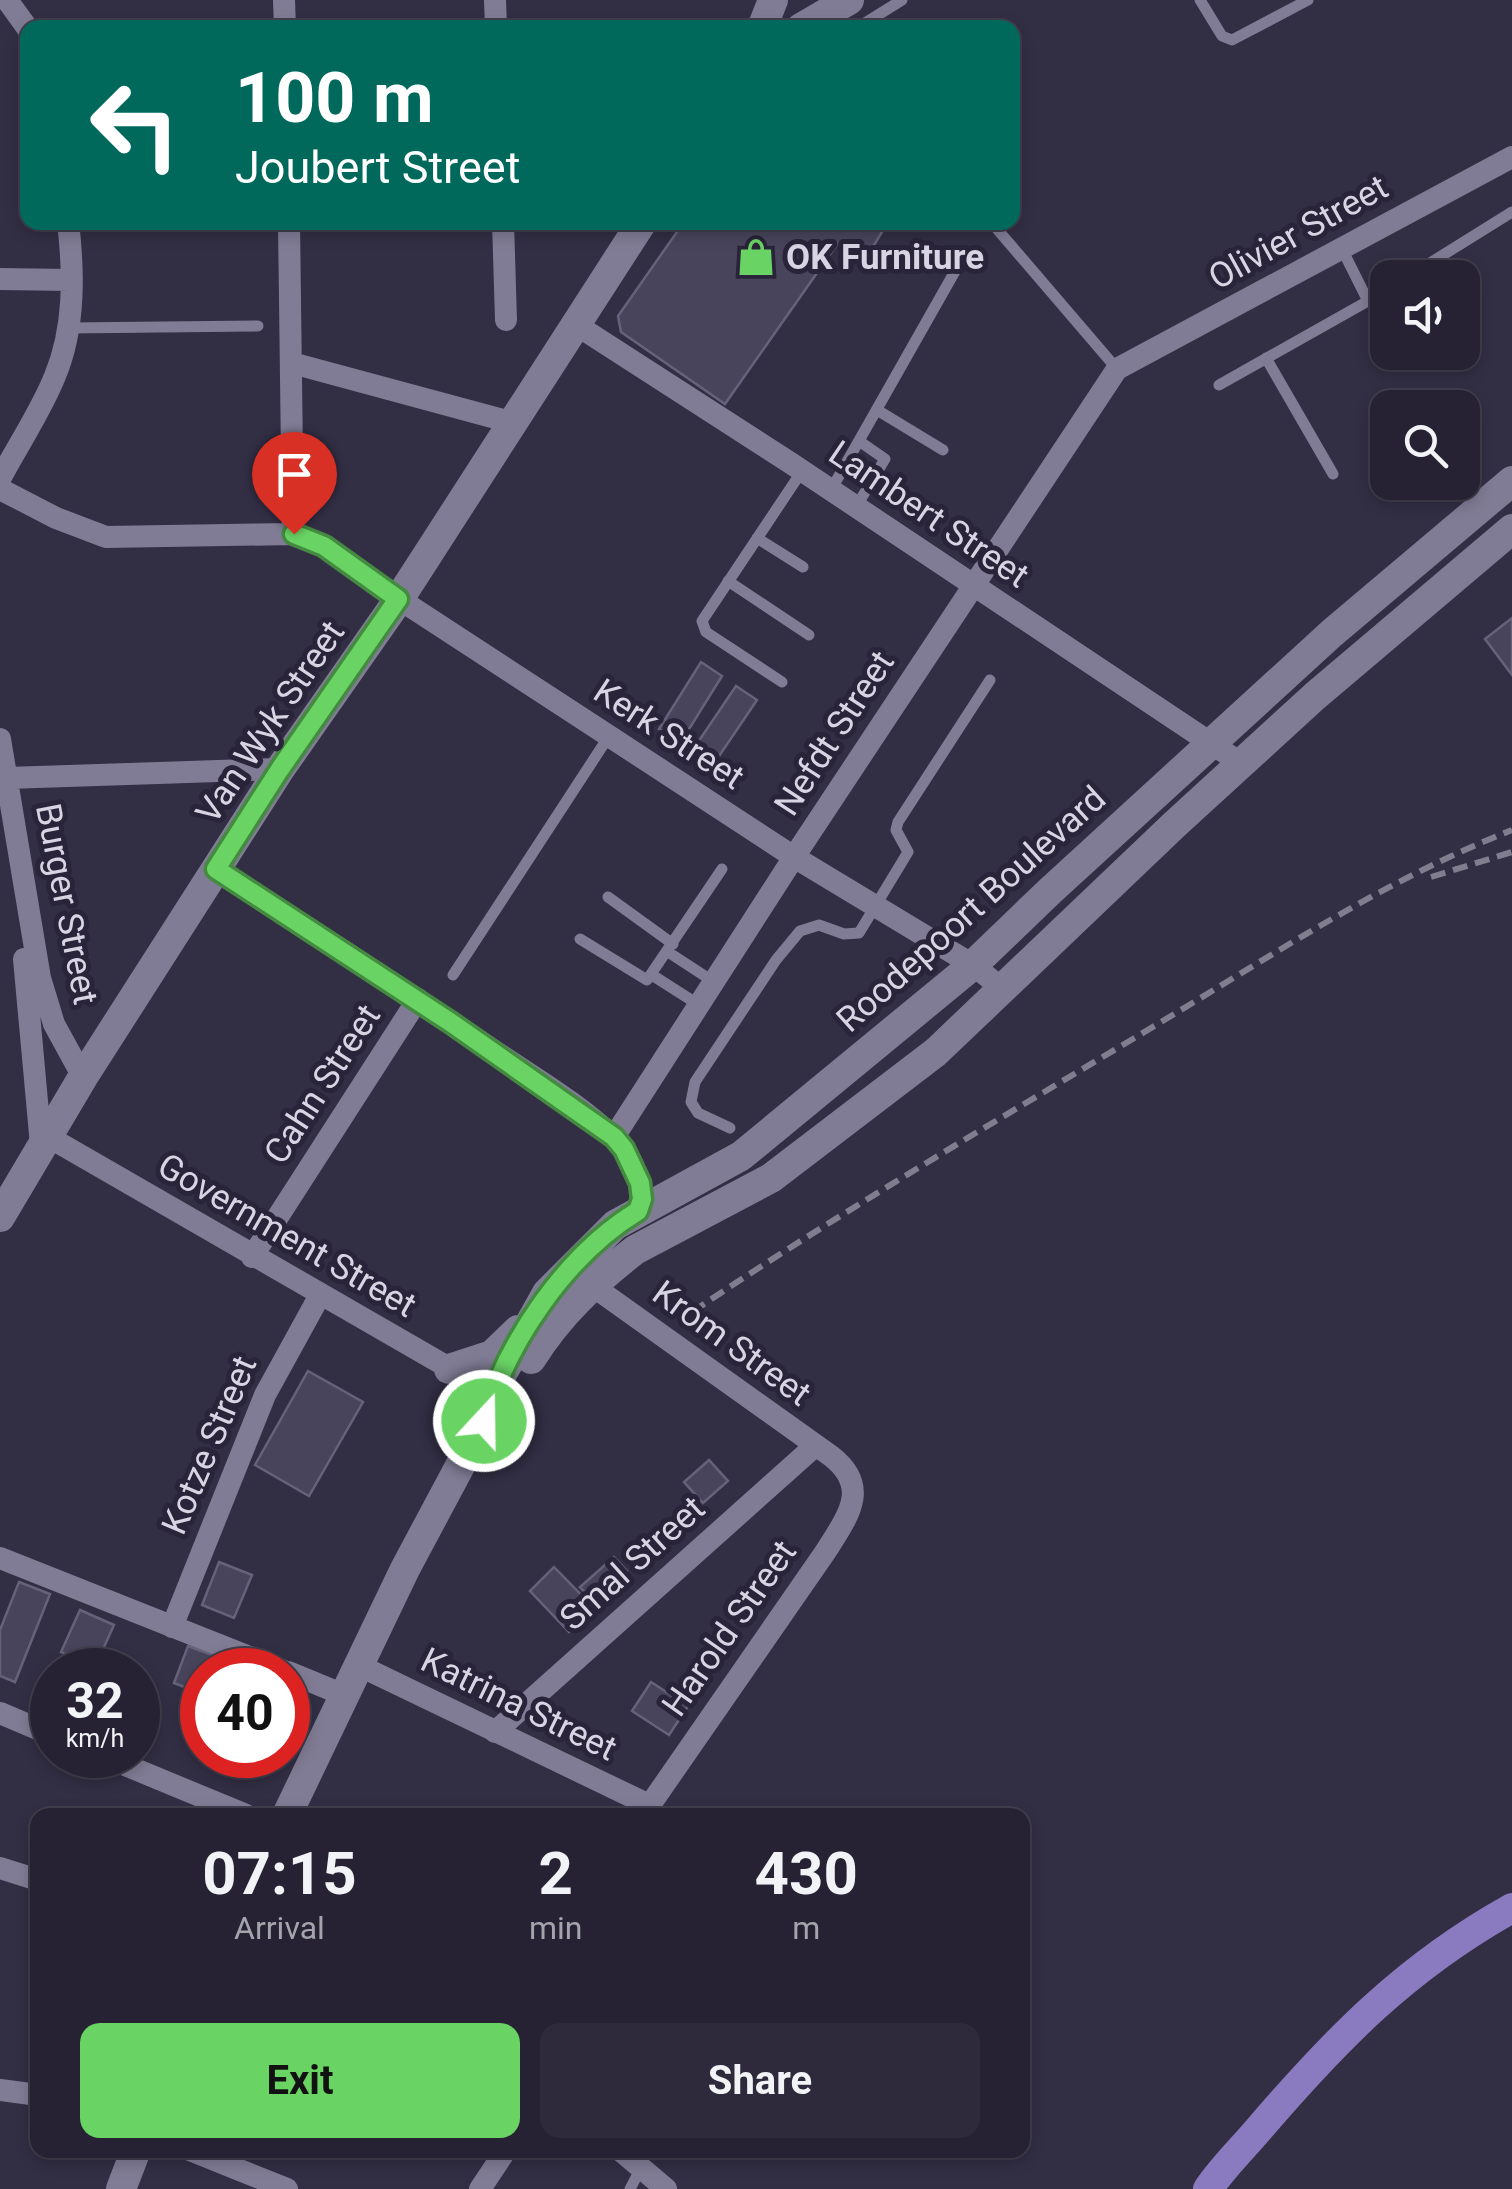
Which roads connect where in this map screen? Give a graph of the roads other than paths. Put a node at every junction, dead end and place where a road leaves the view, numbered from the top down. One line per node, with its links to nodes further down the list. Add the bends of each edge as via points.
1 (6, 0): 6 (street)
2 (850, 0): 7 (street)
3 (902, 0): 8 (lane)
4 (1200, 0): 5 (lane, via 1222,36 1238,40)
5 (1308, 0)
6 (23, 20)
7 (815, 20)
8 (870, 20)
9 (1512, 156): 16 (street, Olivier Street)
10 (1512, 212): 17 (lane)
11 (68, 230): 20 (street)
12 (289, 230): 27 (street)
13 (502, 230): 22 (street)
14 (637, 230): 23 (street, Van Wyk Street)
15 (998, 230): 28 (lane)
16 (1340, 247): 21 (lane); 28 (street, Olivier Street)
17 (1435, 260)
18 (958, 266): 30 (lane)
19 (0, 278): 20 (street)
20 (71, 280): 25 (street)
21 (1368, 301): 26 (lane)
22 (506, 320)
23 (575, 324): 31 (street, Van Wyk Street); 34 (street, Lambert Street)
24 (258, 326): 25 (lane)
25 (68, 328): 36 (street, via 54,378)
26 (1266, 358): 29 (lane); 35 (lane)
27 (292, 362): 31 (street); 41 (street)
28 (1117, 370): 46 (street, Nefdt Street)
29 (1219, 385)
30 (876, 410): 32 (lane); 33 (lane)
31 (510, 422): 47 (street, Van Wyk Street)
32 (859, 441): 39 (lane); 40 (lane, via 885,459)
33 (944, 450)
34 (802, 471): 39 (street, Lambert Street); 43 (lane)
35 (1332, 474)
36 (0, 479)
37 (1512, 481): 53 (street, Roodepoort Boulevard)
38 (0, 489): 41 (street, via 106,537)
39 (831, 490): 40 (street, Lambert Street)
40 (856, 507): 46 (street, Lambert Street)
41 (294, 534): 47 (street, Kerk Street, via 324,546)
42 (1505, 537): 54 (street, Roodepoort Boulevard)
43 (757, 538): 44 (lane); 45 (lane)
44 (803, 567)
45 (728, 581): 48 (lane); 50 (lane, via 702,628)
46 (972, 586): 53 (street, Lambert Street); 58 (street, Nefdt Street)
47 (398, 599): 51 (street, Kerk Street); 55 (street, Van Wyk Street)
48 (809, 635)
49 (990, 680): 62 (lane, via 898,822 908,852)
50 (782, 682)
51 (608, 736): 58 (street, Kerk Street); 67 (lane)
52 (0, 739): 56 (street, Burger Street)
53 (1210, 743): 54 (street, Lambert Street); 65 (street, Roodepoort Boulevard)
54 (1242, 764): 69 (street, Roodepoort Boulevard)
55 (280, 769): 56 (street); 59 (street, Van Wyk Street)
56 (7, 778): 72 (street, Burger Street, via 40,978 54,1024)
57 (0, 818): 75 (street, Burger Street)
58 (794, 857): 62 (street, Kerk Street); 68 (street, Nefdt Street)
59 (216, 869): 70 (street); 72 (street, Van Wyk Street)
60 (722, 869): 64 (lane)
61 (608, 898): 64 (lane)
62 (876, 907): 65 (street, Kerk Street); 73 (lane, via 859,933 819,925 800,931 695,1082 690,1102)
63 (580, 938): 66 (lane, via 642,979)
64 (671, 948): 66 (lane); 68 (lane)
65 (973, 966): 69 (street, Kerk Street); 78 (street, Roodepoort Boulevard, via 741,1156)
66 (652, 974): 71 (lane)
67 (453, 976)
68 (714, 982): 71 (street, Nefdt Street)
69 (1004, 990): 77 (street, Roodepoort Boulevard, via 850,1120 772,1178)
70 (418, 999): 74 (street); 81 (street, Cahn Street)
71 (699, 1005): 74 (street, Nefdt Street)
72 (83, 1077): 75 (street, Van Wyk Street)
73 (730, 1128)
74 (614, 1137): 78 (street, via 640,1183)
75 (44, 1140): 76 (street, Van Wyk Street); 81 (street, Government Street)
76 (8, 1184): 79 (street, Van Wyk Street)
77 (726, 1202): 78 (street, via 684,1212); 80 (street, Roodepoort Boulevard)
78 (638, 1211): 80 (street); 82 (street, Roodepoort Boulevard, via 615,1225)
79 (0, 1217)
80 (636, 1250): 82 (street, Roodepoort Boulevard)
81 (252, 1256): 84 (street, Government Street)
82 (581, 1277): 83 (street, Roodepoort Boulevard); 86 (street, Roodepoort Boulevard, via 570,1304); 87 (street, Krom Street)
83 (548, 1293): 85 (street, via 492,1355); 86 (street, Roodepoort Boulevard)
84 (320, 1295): 85 (street, Government Street); 90 (street, Kotze Street, via 266,1395)
85 (449, 1370): 86 (street, Government Street)
86 (494, 1404): 92 (street)
87 (815, 1446): 88 (street, Krom Street); 97 (street, Smal Street)
88 (850, 1476): 102 (street, Harold Street, via 853,1498 837,1533)
89 (0, 1558): 90 (street)
90 (172, 1627): 91 (street)
91 (225, 1648)
92 (358, 1665): 94 (street); 97 (street, Katrina Street)
93 (310, 1681): 94 (street)
94 (344, 1694): 100 (street)
95 (0, 1714): 96 (street)
96 (30, 1726)
97 (495, 1732): 101 (street, Katrina Street)
98 (157, 1778): 99 (street)
99 (229, 1808)
100 (290, 1808)
101 (642, 1808)
102 (647, 1808)
103 (0, 1868): 104 (street)
104 (30, 1877)
105 (1512, 1908): 108 (main road, via 1384,1996)
106 (0, 2090): 107 (street)
107 (30, 2094)
108 (1256, 2132): 117 (main road); 118 (main road)
109 (133, 2158): 113 (street)
110 (210, 2158): 114 (street)
111 (501, 2158): 115 (street)
112 (635, 2178): 116 (street)
113 (120, 2189)
114 (287, 2189)
115 (480, 2189)
116 (666, 2189)
117 (1208, 2189)
118 (1224, 2189)

